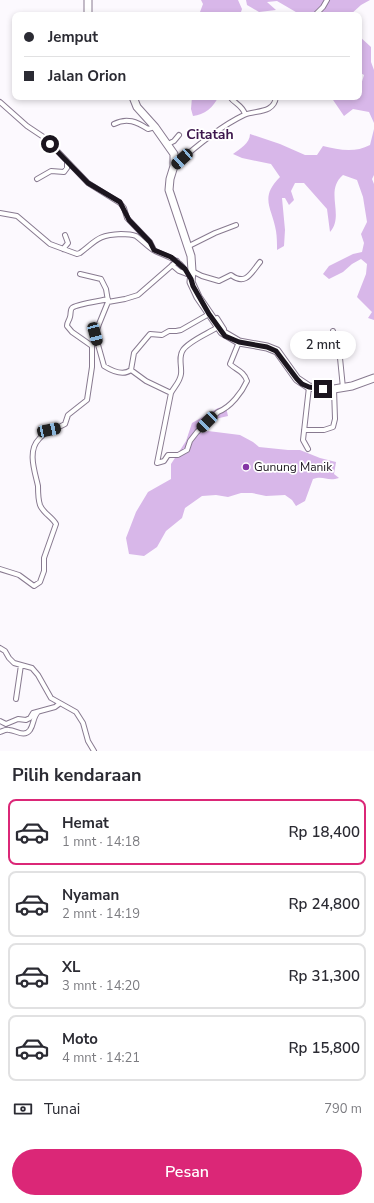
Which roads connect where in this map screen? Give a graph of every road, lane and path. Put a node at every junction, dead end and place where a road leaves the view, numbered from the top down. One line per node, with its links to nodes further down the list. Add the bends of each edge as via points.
1 (88, 0): 3 (highway)
2 (327, 0): 4 (street)
3 (88, 12)
4 (320, 12)
5 (134, 100): 11 (highway)
6 (232, 100): 9 (street, via 243,108)
7 (275, 100): 9 (street, via 274,104 260,112)
8 (0, 102): 14 (street, via 45,138)
9 (245, 114): 15 (street, via 210,136)
10 (114, 124): 11 (street, via 127,120 148,129)
11 (155, 127): 13 (highway)
12 (179, 135): 13 (street)
13 (168, 144): 15 (highway, via 174,154)
14 (67, 161): 16 (street, via 64,172 51,171); 22 (street, via 92,186 120,202 129,220 150,242)
15 (174, 166): 20 (highway, via 170,190)
16 (37, 179)
17 (0, 213): 21 (street, via 17,216 50,244)
18 (236, 225): 20 (street)
19 (66, 235): 21 (street, via 68,243)
20 (189, 246): 27 (highway)
21 (63, 249): 22 (street, via 78,254 98,238 110,234 129,234)
22 (154, 250): 23 (street)
23 (177, 261): 25 (street); 27 (street)
24 (260, 262): 27 (street, via 242,279 231,275 219,280)
25 (172, 265): 27 (street, via 179,271); 28 (street, via 138,295)
26 (80, 274): 28 (street, via 101,279)
27 (190, 274): 29 (highway, via 193,286)
28 (108, 301): 33 (street); 36 (street, via 92,301 71,309 67,326)
29 (209, 314): 31 (highway); 37 (street, via 181,330 169,331 160,336 150,334 134,353)
30 (217, 318): 34 (street)
31 (218, 327): 34 (highway); 42 (street, via 183,350 181,377)
32 (334, 331): 40 (street)
33 (95, 334): 36 (street); 37 (street, via 104,366 119,372 126,373)
34 (225, 336): 35 (highway)
35 (239, 342): 39 (highway, via 276,351 297,379); 42 (street, via 230,364 240,370 246,378 241,393 197,432 187,450 168,455 164,461 157,463)
36 (92, 346): 45 (street, via 92,367 86,400 68,415 66,424 44,433 35,443 34,472 40,503 56,524 44,558 42,578 34,586 19,575)
37 (131, 370): 42 (street)
38 (374, 378): 40 (highway)
39 (309, 387): 41 (highway); 43 (street)
40 (343, 388): 41 (highway)
41 (334, 389): 43 (street, via 333,427 324,430)
42 (171, 394)
43 (304, 430): 44 (street, via 303,440)
44 (308, 449)
45 (0, 569)
46 (0, 648): 47 (street, via 14,663)
47 (21, 665): 48 (street); 49 (street, via 32,668 51,698)
48 (16, 699)
49 (59, 704): 50 (street); 53 (street, via 70,708 80,717)
50 (38, 712): 51 (street, via 26,720 18,719 6,724); 52 (street, via 27,733 20,734 8,730)
51 (0, 720)
52 (0, 732)
53 (94, 751)

